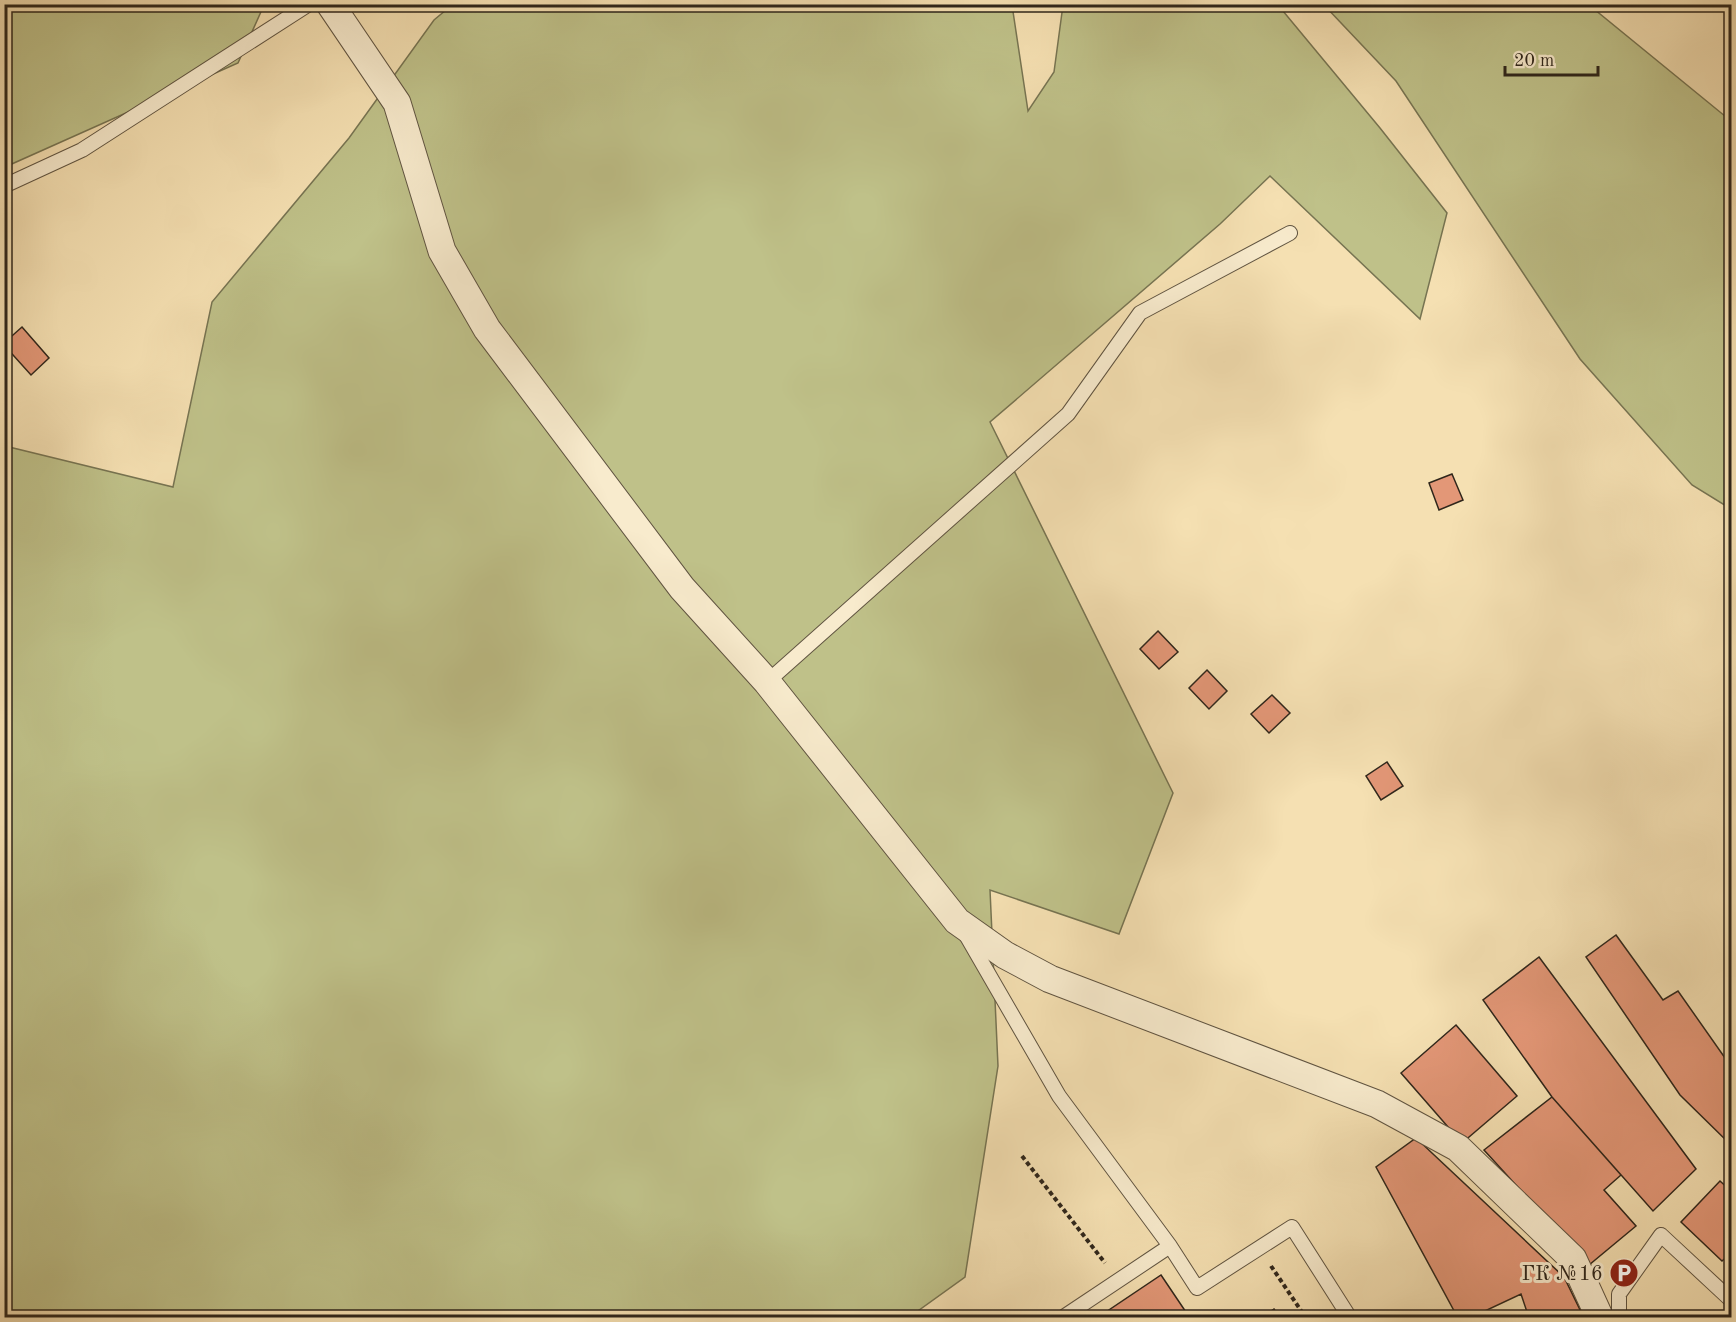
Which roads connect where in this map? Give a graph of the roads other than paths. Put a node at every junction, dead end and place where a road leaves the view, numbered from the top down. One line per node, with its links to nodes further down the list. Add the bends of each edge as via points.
1 (309, 4): 3 (lane, via 82,150)
2 (330, 4): 5 (street, via 397,103 442,251 487,329 682,588)
3 (4, 186)
4 (1290, 233): 5 (lane, via 1140,313 1068,414)
5 (767, 682): 6 (street)
6 (957, 921): 7 (lane, via 1059,1096); 11 (street, via 1005,955 1050,979 1377,1104 1458,1148 1573,1259)
7 (1170, 1246): 9 (lane); 10 (lane, via 1197,1288 1292,1227)
8 (1731, 1301): 12 (lane, via 1661,1235 1619,1294)
9 (1062, 1317)
10 (1350, 1317)
11 (1599, 1317)
12 (1619, 1317)

